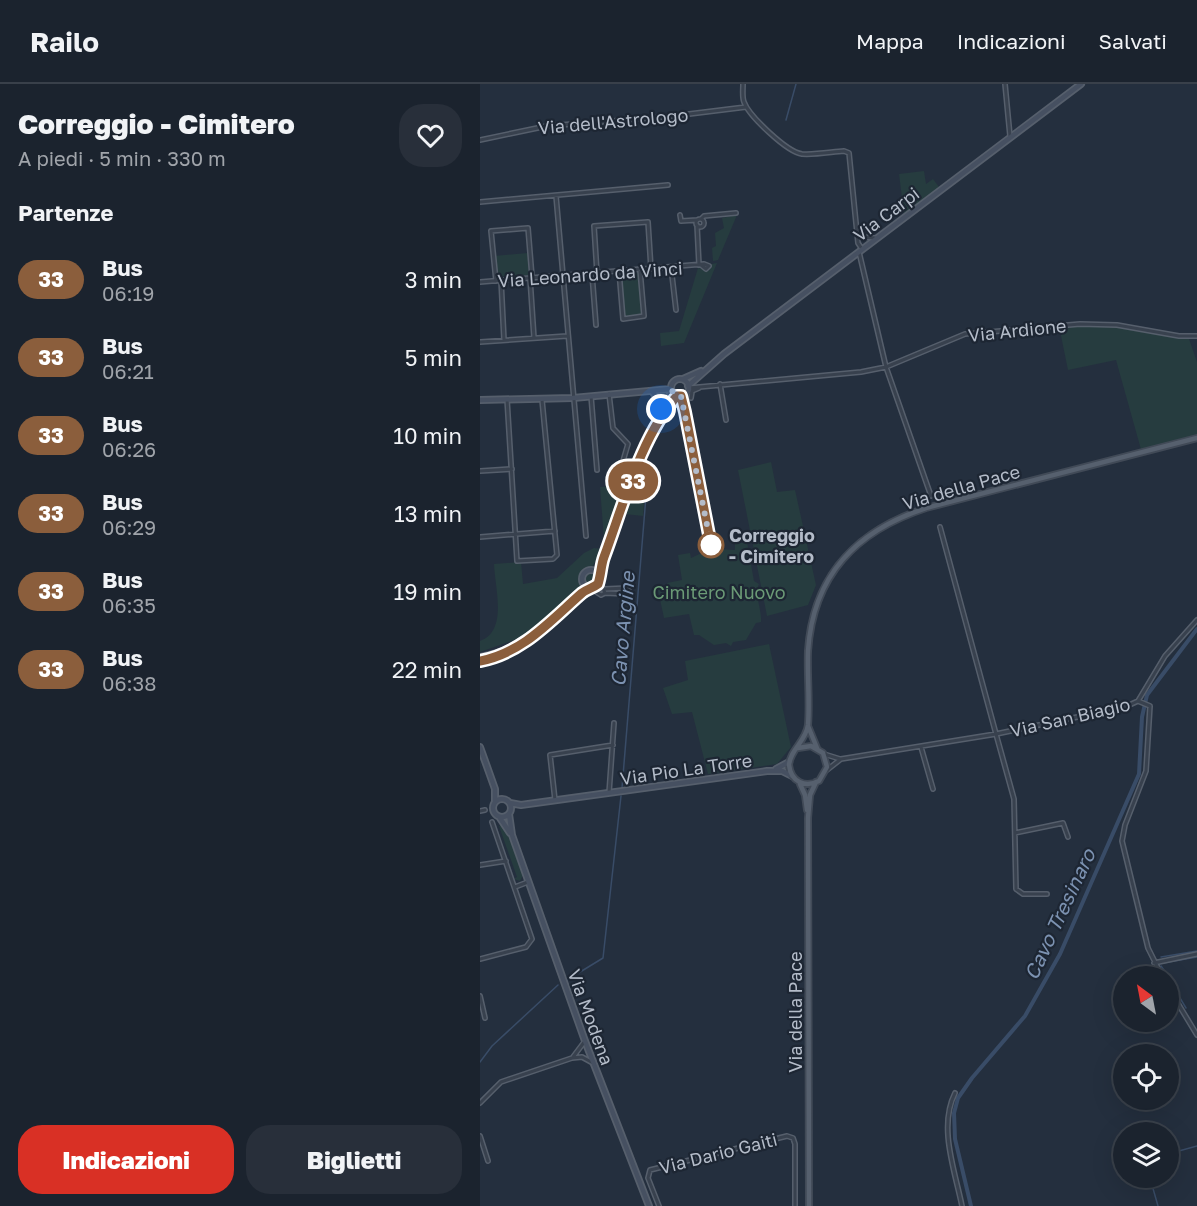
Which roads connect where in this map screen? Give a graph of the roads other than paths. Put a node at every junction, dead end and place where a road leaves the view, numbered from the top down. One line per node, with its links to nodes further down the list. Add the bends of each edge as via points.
1 (743, 84): 4 (street)
2 (1005, 84): 5 (street)
3 (1081, 84): 5 (street, Via Carpi)
4 (746, 106): 6 (street, Via dell'Astrologo, via 547,126); 14 (street, via 764,129 794,152 847,152)
5 (1010, 136): 16 (street, Via Carpi)
6 (480, 140)
7 (668, 185): 8 (street)
8 (555, 196): 9 (street); 26 (street)
9 (480, 202)
10 (736, 213): 12 (street)
11 (680, 215): 12 (street, via 681,221)
12 (699, 219): 13 (street); 13 (street, via 703,225)
13 (697, 225): 20 (street, Via Leonardo da Vinci, via 700,265)
14 (858, 230): 15 (street); 17 (street)
15 (861, 236): 16 (street); 18 (street)
16 (878, 237): 18 (street, Via Carpi)
17 (858, 243): 18 (street); 19 (street)
18 (861, 250): 19 (street, Via Carpi); 39 (street)
19 (851, 258): 38 (street, Via Carpi)
20 (671, 267): 21 (street, Via Leonardo da Vinci); 31 (street)
21 (651, 269): 22 (street, Via Leonardo da Vinci); 24 (street, via 648,222 594,226)
22 (640, 270): 23 (street, Via Leonardo da Vinci); 23 (street, via 644,316 624,318)
23 (619, 271): 24 (street, Via Leonardo da Vinci)
24 (597, 273): 25 (street, Via Leonardo da Vinci)
25 (592, 274): 26 (street, Via Leonardo da Vinci); 32 (street)
26 (562, 276): 27 (street, Via Leonardo da Vinci); 33 (street)
27 (531, 278): 28 (street, Via Leonardo da Vinci); 29 (street, via 528,228 491,231); 35 (street)
28 (501, 280): 29 (street, Via Leonardo da Vinci); 36 (street)
29 (495, 281): 30 (street, Via Leonardo da Vinci)
30 (480, 282)
31 (676, 310)
32 (596, 325)
33 (567, 336): 35 (street); 49 (street)
34 (1197, 336): 39 (street, Via Ardione, via 1080,324 965,334)
35 (534, 338): 36 (street)
36 (504, 340): 37 (street)
37 (480, 342)
38 (708, 367): 40 (street, Via Carpi); 43 (street, Via Carpi)
39 (886, 367): 41 (street, Via Ardione); 63 (street)
40 (683, 380): 42 (street, Via Carpi, via 677,380); 43 (street)
41 (720, 384): 43 (street, Via Ardione); 56 (street)
42 (672, 388): 44 (street, Via Carpi); 47 (street); 53 (street)
43 (689, 390): 47 (street, Via Carpi); 50 (street)
44 (652, 391): 45 (street, Via Carpi); 53 (street)
45 (609, 394): 46 (street, Via Carpi); 59 (street, via 613,428 628,444)
46 (591, 396): 49 (street, Via Carpi); 61 (street)
47 (679, 396): 55 (street); 58 (street, via 661,417)
48 (542, 398): 49 (street, Via Carpi); 51 (street, Via Carpi); 65 (street)
49 (573, 398): 67 (street)
50 (691, 398)
51 (507, 399): 52 (street, Via Carpi); 60 (street)
52 (480, 400)
53 (660, 411): 58 (street)
54 (691, 413): 55 (street)
55 (686, 414): 69 (street)
56 (726, 420)
57 (1197, 438): 81 (main road, Via della Pace, via 926,508 868,535 838,564 817,605 808,652)
58 (643, 454): 70 (street)
59 (623, 461)
60 (513, 469): 62 (street); 66 (street)
61 (597, 470)
62 (480, 471)
63 (931, 496)
64 (940, 527): 82 (street, Via San Biagio)
65 (555, 531): 66 (street); 66 (street, via 556,558 517,561)
66 (516, 534): 68 (street)
67 (586, 536)
68 (480, 537)
69 (711, 545)
70 (603, 560): 71 (street); 72 (street)
71 (590, 570): 72 (street); 73 (street)
72 (599, 578): 74 (street); 75 (street)
73 (582, 580): 74 (street); 76 (street)
74 (590, 588): 75 (street, via 601,595); 76 (street)
75 (605, 591): 75 (street, via 629,592 627,588)
76 (576, 598): 78 (street, via 545,628 508,650)
77 (1197, 620): 79 (street, via 1165,656)
78 (481, 660)
79 (1138, 702): 82 (street, Via San Biagio); 120 (street, Via San Biagio, via 1150,708 1147,766 1122,838)
80 (614, 723): 83 (street, Via Pio La Torre)
81 (808, 726): 86 (main road, Via della Pace); 87 (main road, Via della Pace)
82 (996, 734): 85 (street); 110 (street, Via San Biagio, via 1014,799)
83 (613, 745): 98 (street, Via Pio La Torre); 100 (street, via 550,755)
84 (480, 747): 96 (street)
85 (921, 747): 89 (street); 97 (street)
86 (798, 748): 87 (main road); 90 (main road)
87 (818, 748): 88 (main road)
88 (823, 753): 89 (street); 92 (main road)
89 (842, 759): 92 (street)
90 (789, 762): 91 (street, Via Pio La Torre); 93 (main road)
91 (767, 771): 93 (street, Via Pio La Torre); 98 (street, Via Pio La Torre)
92 (826, 771): 95 (main road)
93 (792, 776): 94 (main road)
94 (798, 781): 95 (main road); 108 (main road, Via della Pace, via 805,795)
95 (816, 782): 108 (main road, Via della Pace, via 810,795)
96 (495, 789): 99 (street); 101 (street)
97 (933, 789)
98 (609, 793): 100 (street, Via Pio La Torre)
99 (503, 799): 101 (street); 102 (street)
100 (555, 800): 103 (street, Via Pio La Torre)
101 (494, 803): 104 (street); 105 (street)
102 (510, 803): 103 (street, Via Pio La Torre); 106 (street)
103 (521, 805): 106 (street, Via Pio La Torre)
104 (482, 811): 105 (street)
105 (494, 813): 107 (street)
106 (509, 813): 107 (street); 111 (street, Via Modena)
107 (499, 817): 111 (street, Via Modena)
108 (808, 818): 139 (main road, Via della Pace)
109 (492, 822): 113 (street)
110 (1015, 833): 112 (street, via 1063,823); 117 (street, Via San Biagio, via 1016,889 1023,894)
111 (512, 835): 115 (street, Via Modena)
112 (1068, 837)
113 (506, 861): 114 (street); 116 (street)
114 (480, 864)
115 (528, 882): 116 (street); 126 (street, Via Modena)
116 (515, 887): 119 (street, via 532,935 531,943)
117 (1047, 894)
118 (1197, 954): 120 (street)
119 (480, 959)
120 (1154, 963): 121 (street, Via San Biagio)
121 (1156, 966)
122 (480, 996): 124 (street)
123 (1179, 1005): 125 (street)
124 (485, 1018)
125 (1197, 1035)
126 (585, 1041): 127 (street); 128 (street, Via Modena)
127 (579, 1052): 128 (street); 130 (street)
128 (589, 1052): 129 (street); 131 (street, Via Modena)
129 (582, 1057): 130 (street); 131 (street)
130 (572, 1058): 133 (street, via 501,1082)
131 (593, 1063): 136 (street, Via Modena)
132 (955, 1093): 140 (street, via 947,1133)
133 (480, 1103)
134 (480, 1136): 135 (street)
135 (488, 1161)
136 (648, 1206)
137 (658, 1206): 138 (street, Via Dario Gaiti, via 648,1178 650,1170 787,1136 795,1144)
138 (795, 1206)
139 (809, 1206)
140 (962, 1206)

